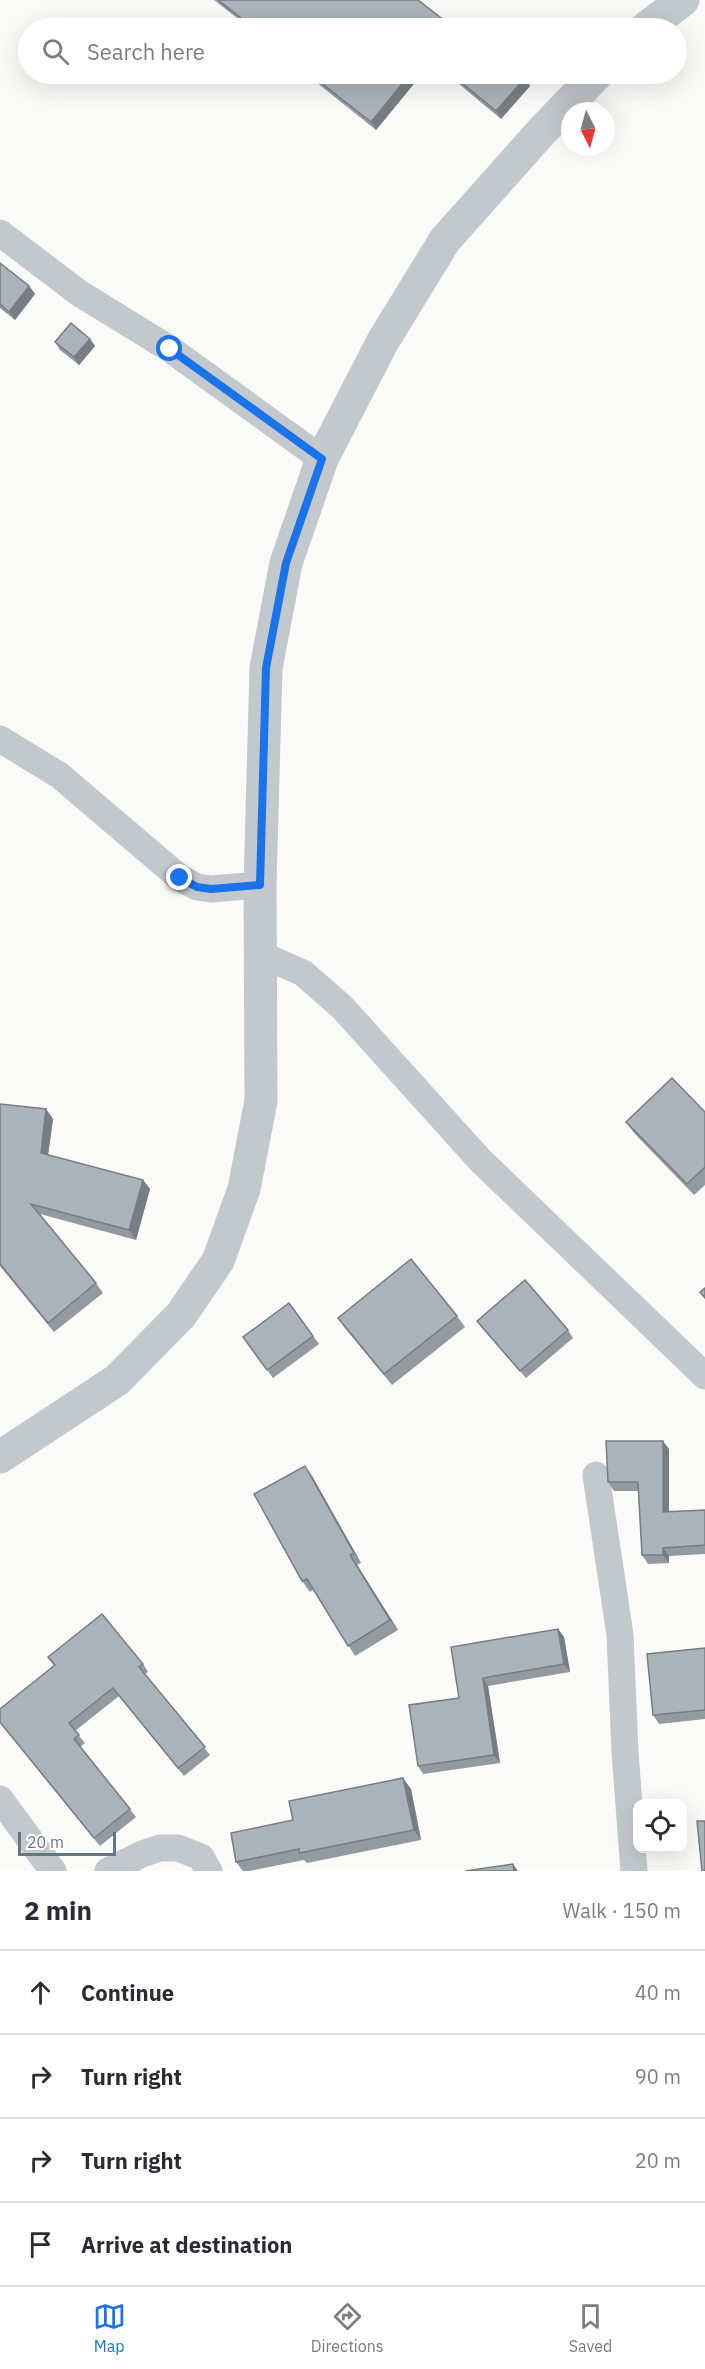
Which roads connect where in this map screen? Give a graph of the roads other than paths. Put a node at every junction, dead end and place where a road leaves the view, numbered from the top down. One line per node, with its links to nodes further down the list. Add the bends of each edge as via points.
1 (682, 0): 2 (street)
2 (659, 18)
3 (587, 84): 5 (street, via 445,240 383,341)
4 (0, 233): 5 (street, via 79,293 170,349)
5 (322, 459): 7 (street, via 286,563 266,668)
6 (0, 739): 7 (street, via 59,775 180,878 211,889)
7 (260, 885): 8 (street)
8 (260, 954): 9 (street, via 303,973 342,1007 480,1160); 10 (street, via 261,1101 244,1189 218,1261 181,1315 117,1380)
9 (705, 1376)
10 (0, 1457)
11 (596, 1475): 16 (street, via 620,1635)
12 (0, 1799): 13 (street)
13 (53, 1871)
14 (108, 1871): 15 (street, via 160,1848 177,1848 201,1857)
15 (209, 1871)
16 (634, 1871)

